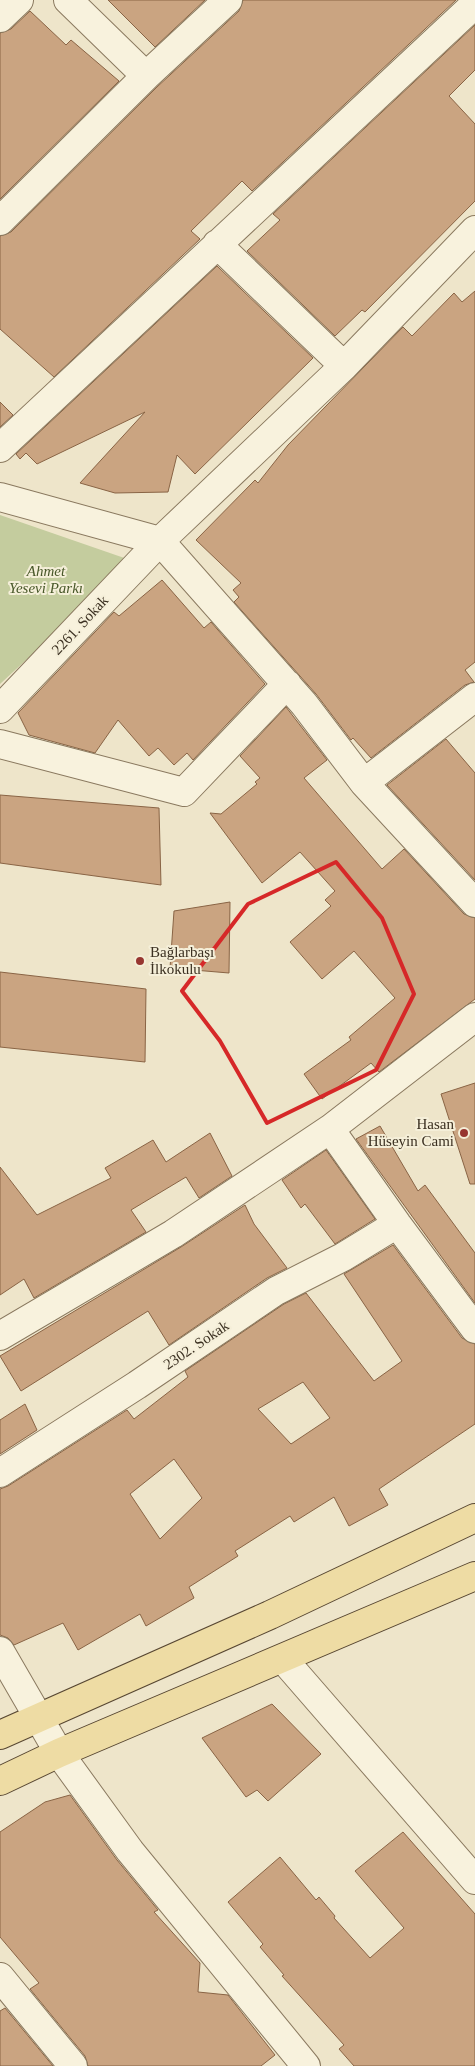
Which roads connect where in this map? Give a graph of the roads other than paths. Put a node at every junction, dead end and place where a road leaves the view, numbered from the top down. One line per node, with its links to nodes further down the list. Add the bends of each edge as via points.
1 (19, 0): 5 (street)
2 (68, 0): 6 (street)
3 (228, 0): 6 (street)
4 (475, 4): 9 (street)
5 (0, 18)
6 (146, 76): 7 (street)
7 (0, 221)
8 (475, 230): 10 (street, 2261. Sokak)
9 (217, 244): 10 (street); 11 (street)
10 (344, 366): 13 (street, 2261. Sokak)
11 (0, 448)
12 (0, 497): 13 (street)
13 (160, 541): 14 (street); 16 (street, 2261. Sokak)
14 (287, 684): 17 (street, via 184,792); 18 (street)
15 (475, 697): 18 (street)
16 (0, 709)
17 (0, 744)
18 (364, 783): 19 (street)
19 (475, 903)
20 (475, 1017): 21 (street)
21 (330, 1129): 22 (street); 24 (street, via 150,1249)
22 (397, 1224): 23 (street); 25 (street, 2302. Sokak, via 343,1257 276,1291)
23 (475, 1329)
24 (0, 1336)
25 (0, 1472)
26 (475, 1518): 30 (main road, via 280,1610)
27 (475, 1576): 29 (main road)
28 (0, 1651): 30 (street)
29 (283, 1659): 32 (main road); 34 (street)
30 (38, 1718): 31 (main road); 32 (street)
31 (0, 1736)
32 (59, 1753): 33 (main road); 37 (street, via 136,1858)
33 (0, 1781)
34 (475, 1880)
35 (0, 1977): 36 (street)
36 (73, 2066)
37 (306, 2066)

